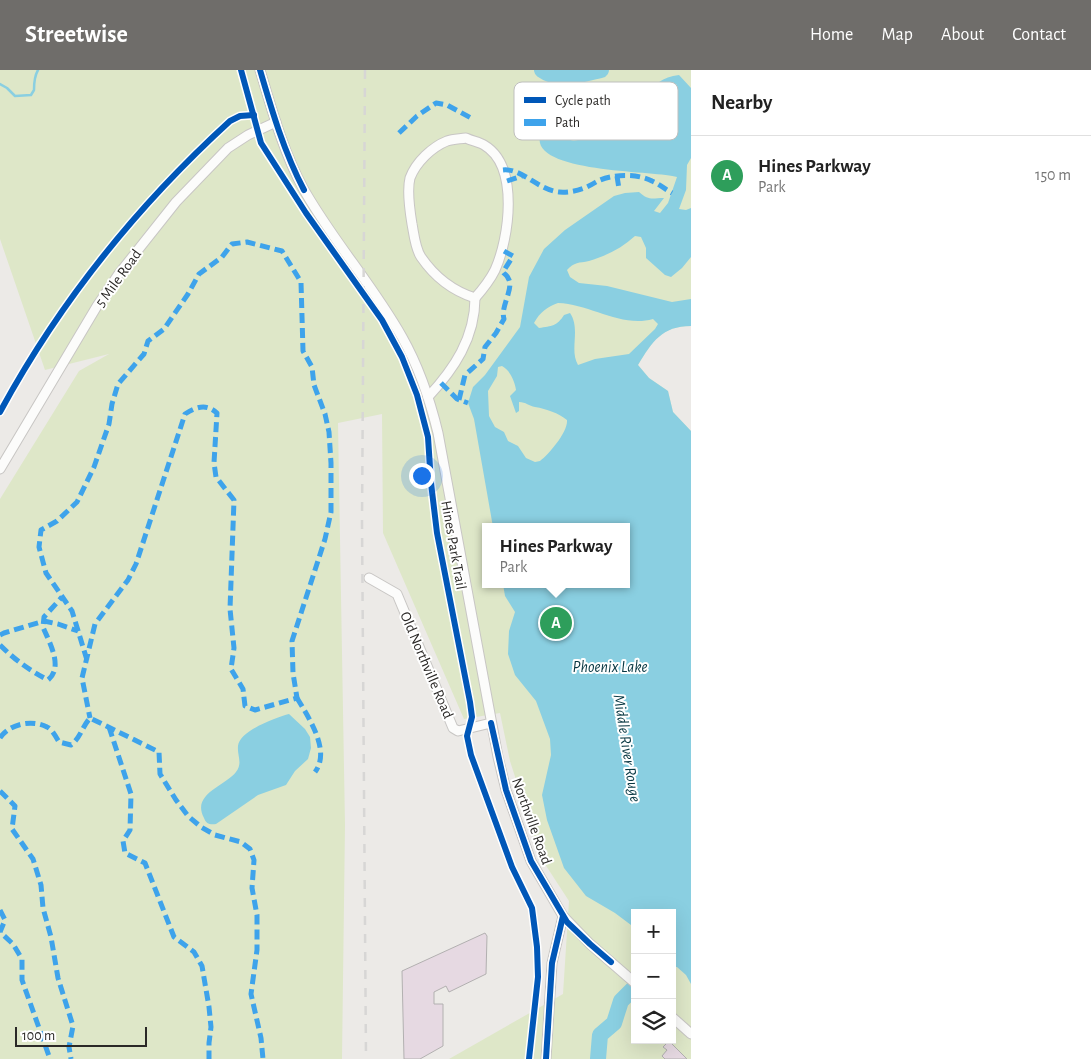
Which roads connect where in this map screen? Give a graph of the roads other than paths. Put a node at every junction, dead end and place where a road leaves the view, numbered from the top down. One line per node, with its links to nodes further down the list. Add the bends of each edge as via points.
1 (260, 70): 2 (street, Northville Road)
2 (276, 122): 4 (street, Northville Road, via 304,190 403,338); 5 (street, 5 Mile Road, via 228,148 170,209 97,306)
3 (475, 298): 3 (street, via 495,270 502,250 508,224 507,190 500,161 485,146 466,138 448,141 421,159 410,179 410,198 420,255 436,275); 4 (street, via 473,320 465,346 448,376)
4 (428, 397): 7 (street, Northville Road, via 438,433)
5 (0, 469)
6 (369, 578): 7 (street, Old Northville Road, via 397,594 453,728 458,730)
7 (491, 723): 8 (street, Northville Road, via 506,790 528,853)
8 (563, 916): 9 (street, Northville Road); 12 (street, via 552,963)
9 (631, 980)
10 (676, 1021): 11 (street)
11 (691, 1034)
12 (546, 1059)

